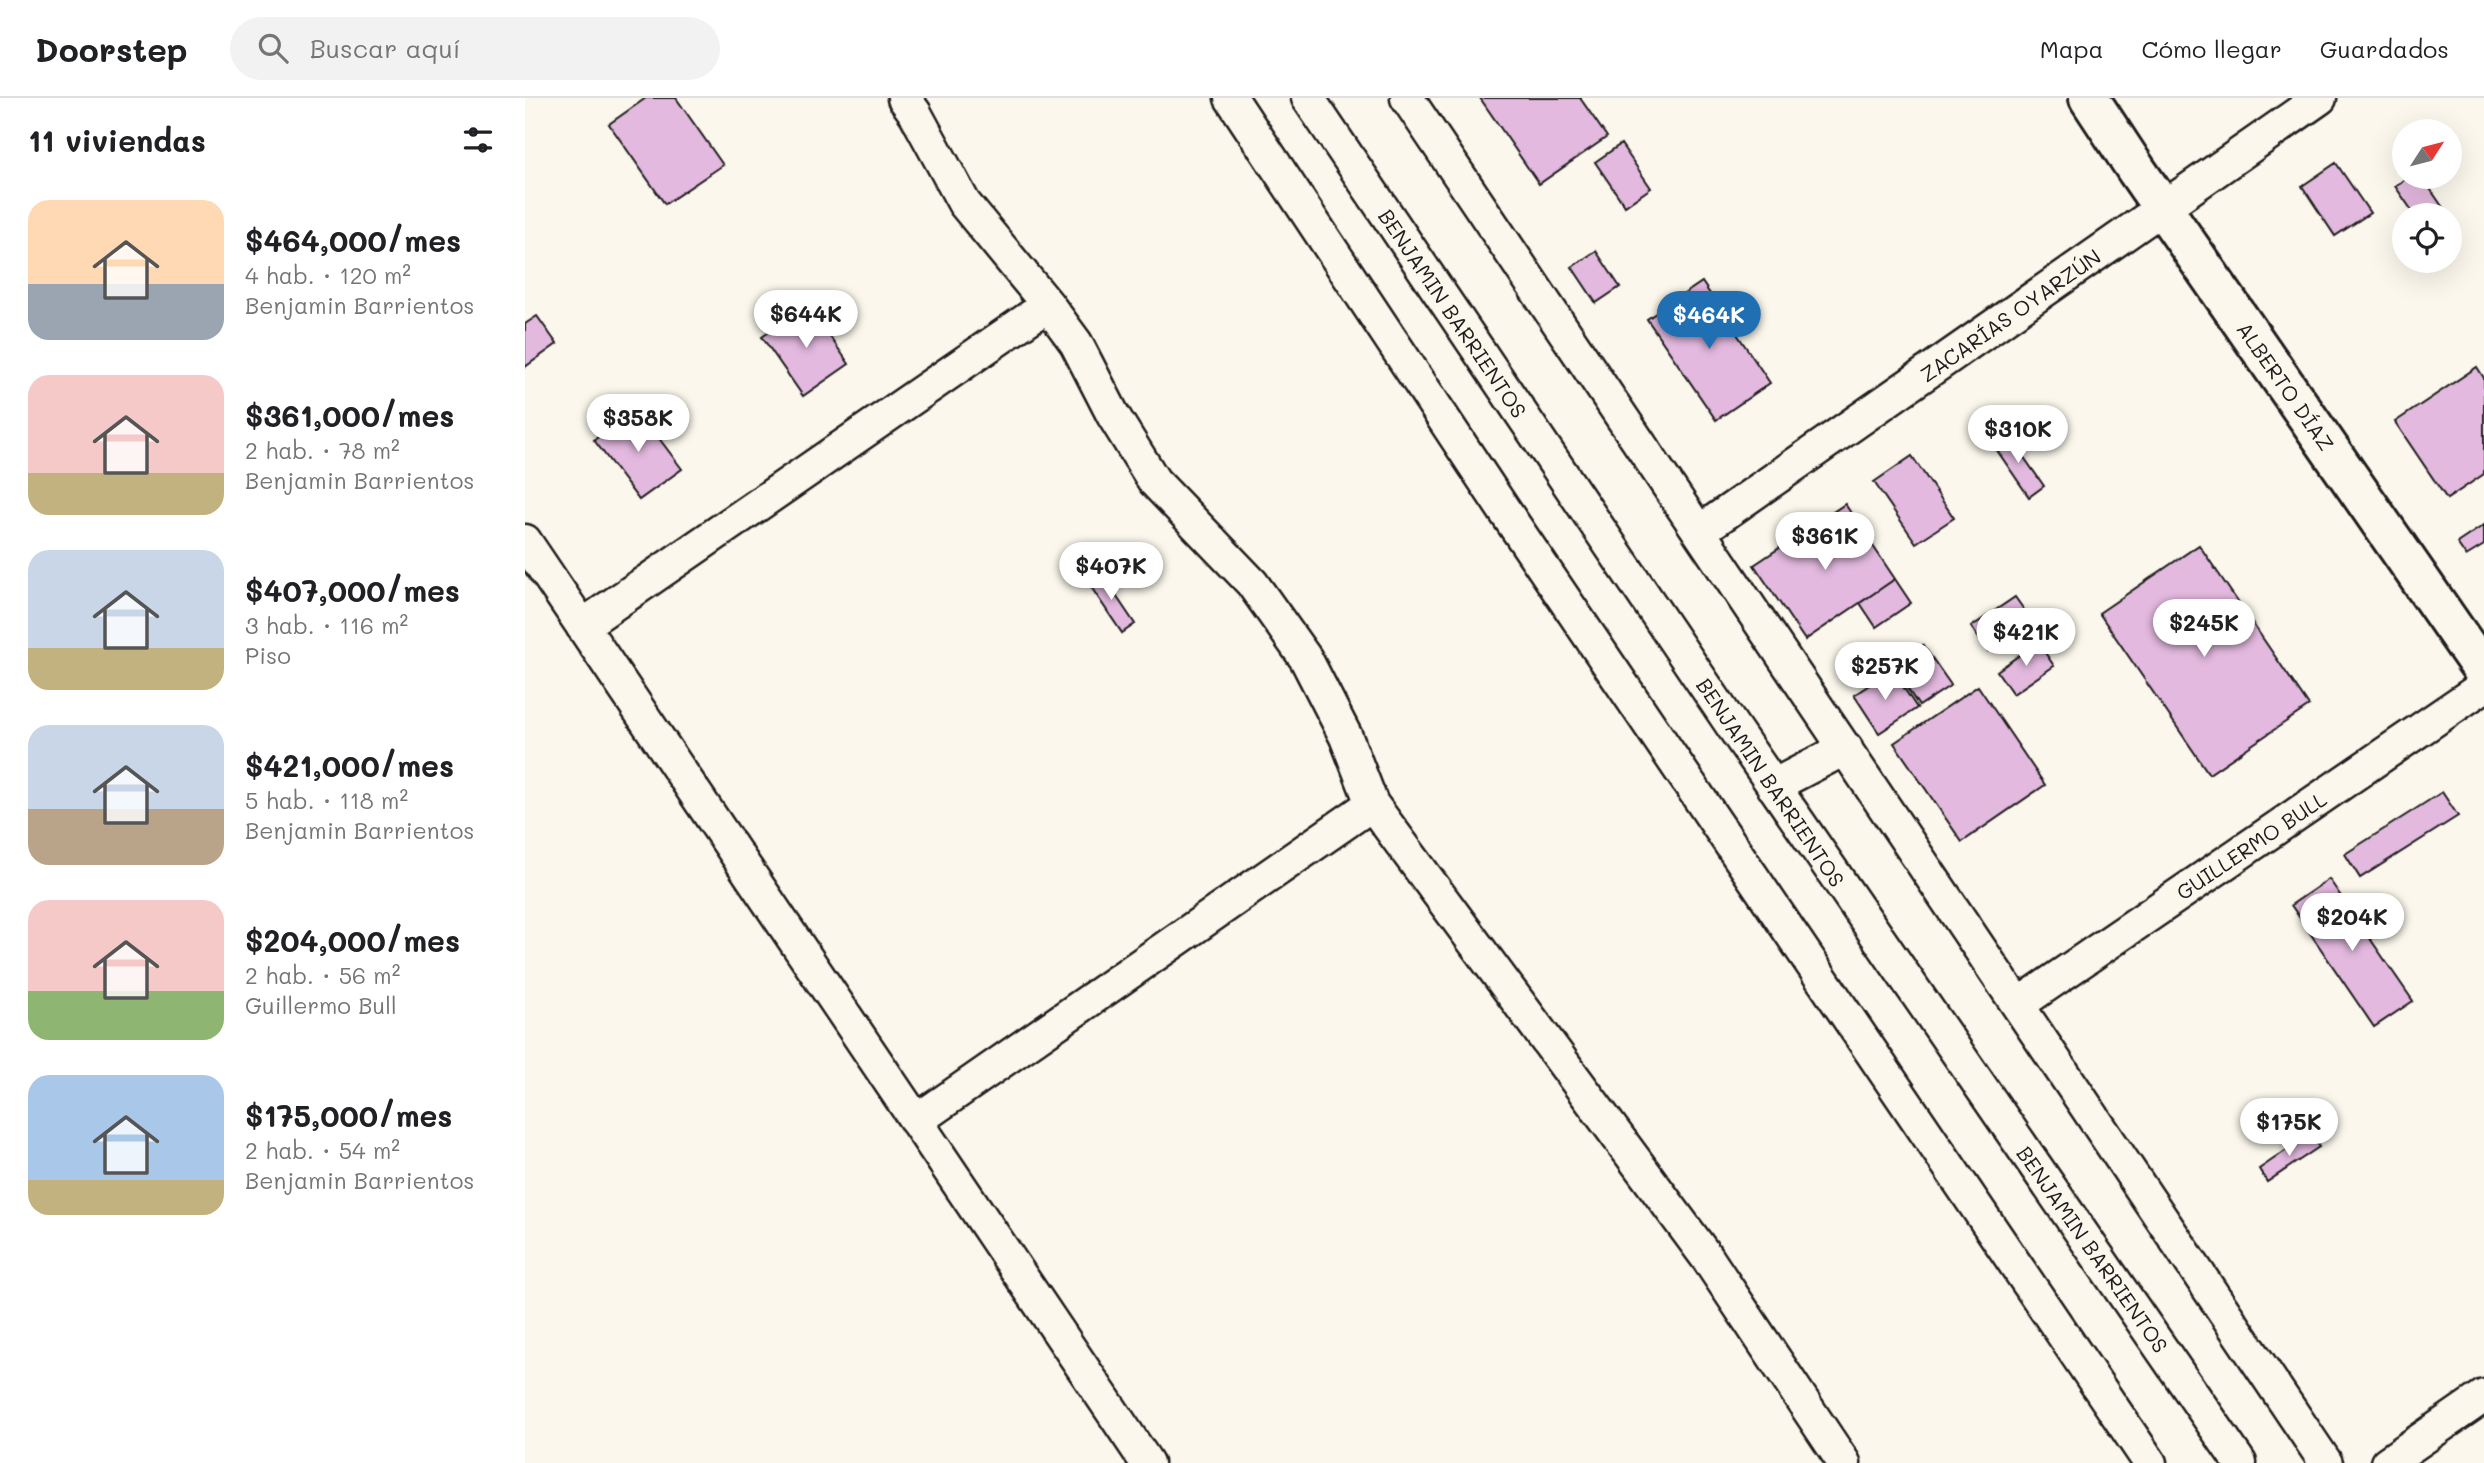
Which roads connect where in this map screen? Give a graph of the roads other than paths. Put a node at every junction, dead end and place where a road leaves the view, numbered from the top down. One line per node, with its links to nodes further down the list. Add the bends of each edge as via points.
1 (904, 98): 8 (street, via 964,203)
2 (1231, 98): 22 (street, via 1504,510)
3 (1308, 98): 15 (street, BENJAMIN BARRIENTOS)
4 (1407, 98): 9 (street)
5 (2089, 98): 7 (street, ALBERTO DÍAZ)
6 (2320, 98): 7 (street, ZACARÍAS OYARZÚN)
7 (2163, 209): 9 (street, ZACARÍAS OYARZÚN); 12 (street, ALBERTO DÍAZ)
8 (1048, 305): 11 (street); 16 (street, via 1076,343 1154,481 1252,583 1307,659 1346,737)
9 (1700, 531): 14 (street)
10 (525, 541): 11 (street)
11 (582, 626): 18 (street)
12 (2484, 672)
13 (2484, 686): 17 (street, GUILLERMO BULL)
14 (1846, 748): 15 (street); 17 (street)
15 (1773, 786): 23 (street, BENJAMIN BARRIENTOS)
16 (1372, 804): 18 (street); 21 (street, via 1708,1259)
17 (2019, 1004): 24 (street)
18 (916, 1121): 20 (street)
19 (2484, 1396): 25 (street)
20 (1147, 1463)
21 (1844, 1463)
22 (2150, 1463)
23 (2240, 1463)
24 (2326, 1463)
25 (2387, 1463)

